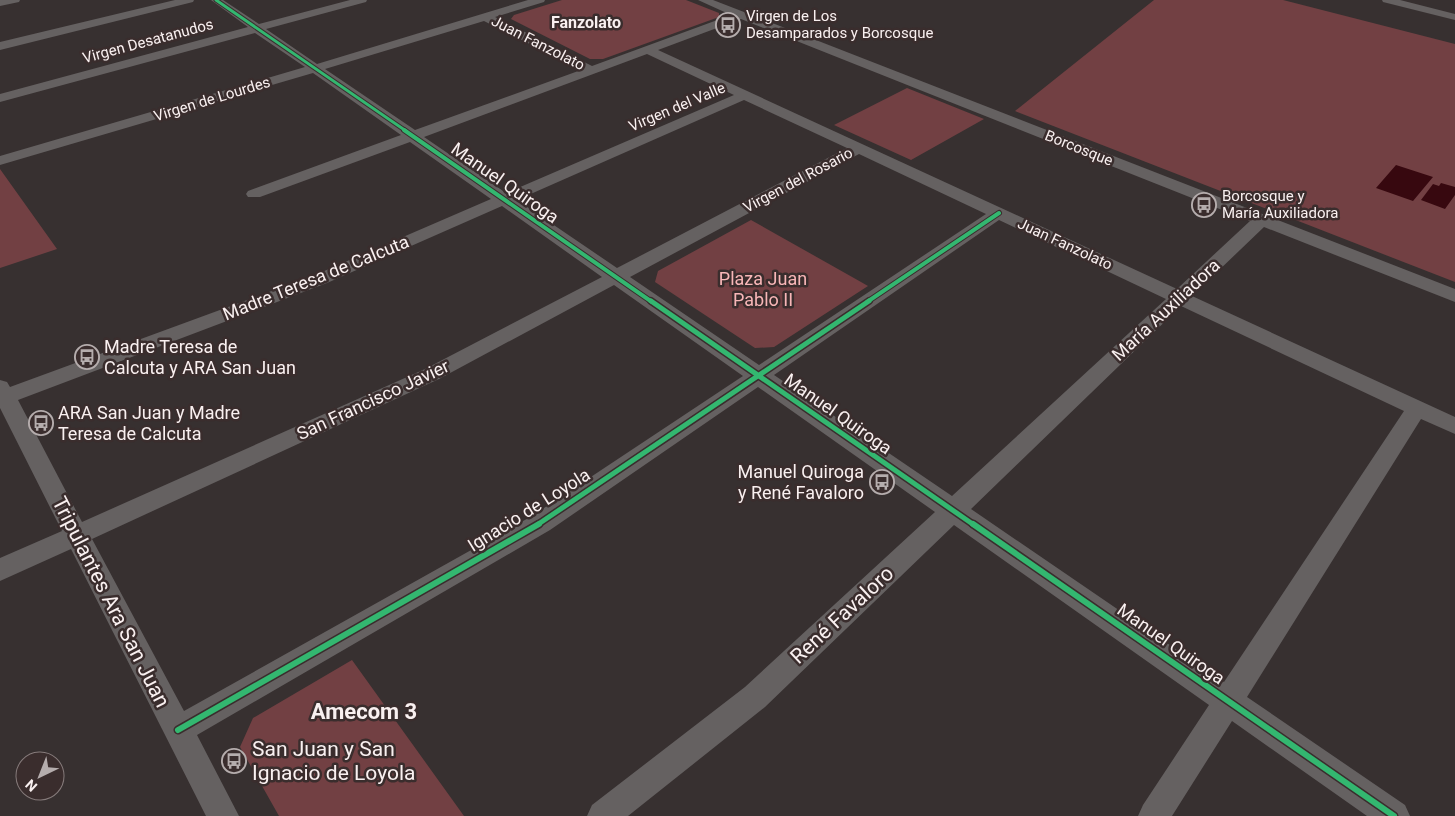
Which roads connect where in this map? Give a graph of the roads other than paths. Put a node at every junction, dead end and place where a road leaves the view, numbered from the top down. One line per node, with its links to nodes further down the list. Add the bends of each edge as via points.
1 (15, 0): 9 (street)
2 (189, 0): 15 (street)
3 (216, 0): 14 (street, Manuel Quiroga)
4 (362, 0): 14 (street, Virgen Desatanudos)
5 (540, 0): 12 (street, Virgen de Lourdes)
6 (703, 0): 11 (street, Borcosque)
7 (1387, 0): 10 (street)
8 (1436, 0): 10 (street)
9 (0, 4)
10 (1424, 9): 13 (street)
11 (742, 15): 16 (street); 29 (street, Borcosque)
12 (486, 16): 17 (street, Virgen de Lourdes); 18 (street, Juan Fanzolato)
13 (1455, 17)
14 (257, 28): 17 (street, Manuel Quiroga); 20 (street, Virgen Desatanudos)
15 (0, 46)
16 (648, 50): 18 (street); 19 (street, Juan Fanzolato)
17 (315, 68): 21 (street, Manuel Quiroga); 24 (street, Virgen de Lourdes)
18 (591, 70): 21 (street)
19 (745, 95): 22 (street, Virgen del Valle); 23 (street, Juan Fanzolato)
20 (0, 98)
21 (413, 136): 25 (street); 26 (street, Manuel Quiroga)
22 (623, 148): 26 (street, Madre Teresa de Calcuta)
23 (858, 148): 27 (street, Virgen del Rosario); 28 (street, Juan Fanzolato)
24 (0, 161)
25 (254, 194)
26 (504, 199): 30 (street, Manuel Quiroga); 34 (street, Madre Teresa de Calcuta, via 321,279)
27 (738, 212): 30 (street, San Francisco Javier)
28 (999, 214): 32 (street, Juan Fanzolato); 33 (street, Ignacio de Loyola)
29 (1261, 220): 31 (street, Borcosque); 32 (street, María Auxiliadora)
30 (616, 277): 33 (street, Manuel Quiroga); 39 (street, San Francisco Javier, via 432,374)
31 (1455, 296)
32 (1179, 297): 35 (street, María Auxiliadora); 36 (street, Juan Fanzolato)
33 (759, 376): 38 (street, Manuel Quiroga); 42 (street, Ignacio de Loyola, via 541,523)
34 (3, 392): 39 (street, Tripulantes Ara San Juan)
35 (1070, 400): 38 (street, René Favaloro)
36 (1417, 408): 37 (street, Juan Fanzolato); 41 (street)
37 (1455, 426)
38 (953, 510): 41 (street, Manuel Quiroga); 44 (street, René Favaloro, via 755,697)
39 (77, 535): 40 (street, San Francisco Javier); 42 (street, Tripulantes Ara San Juan)
40 (0, 570)
41 (1228, 701): 45 (street); 46 (street, Manuel Quiroga)
42 (178, 730): 43 (street, Tripulantes Ara San Juan)
43 (223, 816)
44 (603, 816)
45 (1154, 816)
46 (1394, 816)

